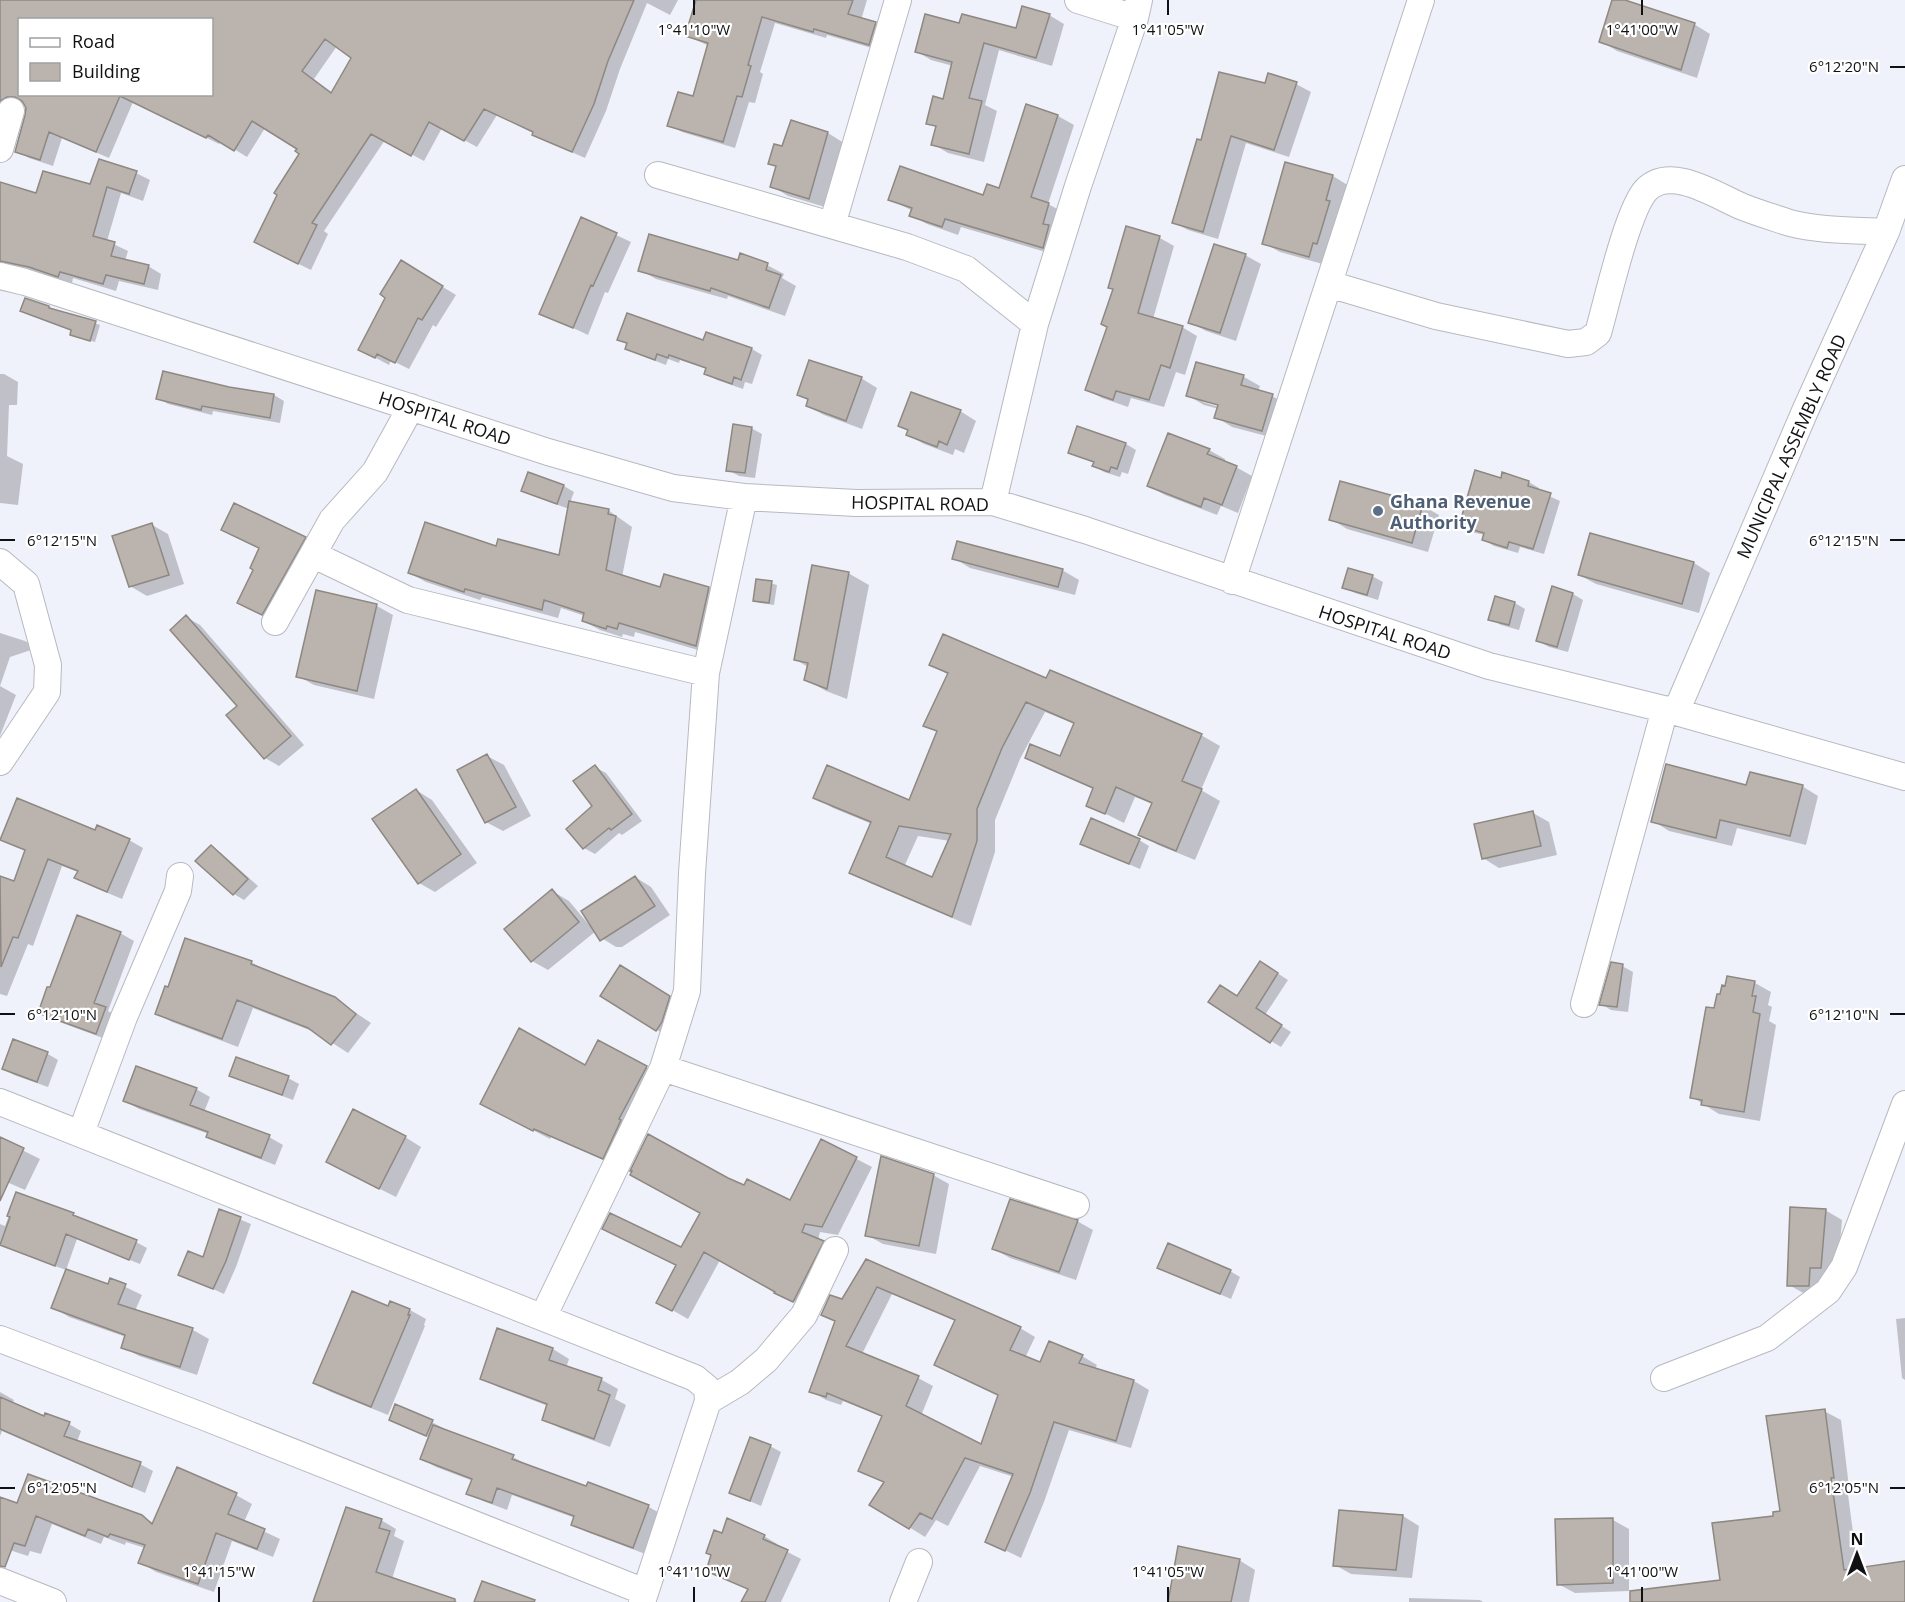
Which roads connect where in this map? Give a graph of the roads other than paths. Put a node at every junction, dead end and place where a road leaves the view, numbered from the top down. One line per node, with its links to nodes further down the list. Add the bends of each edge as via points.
1 (898, 0): 9 (street)
2 (1078, 0): 4 (street)
3 (1421, 0): 12 (street)
4 (1137, 9): 13 (street)
5 (11, 111): 6 (street)
6 (0, 149)
7 (658, 175): 9 (street)
8 (1905, 179): 10 (street, MUNICIPAL ASSEMBLY ROAD)
9 (832, 225): 13 (street, via 966,269)
10 (1886, 232): 12 (street, via 1791,223 1743,207 1701,186 1675,181 1656,183 1638,203 1598,333 1586,342 1568,344 1436,315); 22 (street, MUNICIPAL ASSEMBLY ROAD)
11 (0, 276): 14 (street, HOSPITAL ROAD)
12 (1329, 284): 19 (street)
13 (1035, 324): 16 (street)
14 (411, 407): 15 (street, HOSPITAL ROAD, via 673,488); 17 (street, via 375,472 332,520)
15 (744, 497): 16 (street, HOSPITAL ROAD, via 856,503); 21 (street)
16 (993, 502): 19 (street, HOSPITAL ROAD)
17 (314, 555): 20 (street); 21 (street, via 408,600)
18 (0, 562): 23 (street, via 27,584 48,665 47,692)
19 (1232, 581): 22 (street, HOSPITAL ROAD, via 1490,666)
20 (275, 622)
21 (706, 673): 27 (street, via 687,991)
22 (1670, 710): 24 (street, HOSPITAL ROAD); 26 (street, MUNICIPAL ASSEMBLY ROAD)
23 (0, 762)
24 (1905, 777)
25 (180, 876): 30 (street, via 178,891 124,1017)
26 (1584, 1004)
27 (663, 1068): 31 (street); 33 (street)
28 (0, 1102): 30 (street)
29 (1905, 1104): 35 (street, via 1844,1267 1827,1291 1767,1338)
30 (81, 1133): 33 (street)
31 (1076, 1205)
32 (835, 1250): 36 (street, via 804,1315 757,1367)
33 (543, 1317): 36 (street, via 695,1378 707,1388)
34 (0, 1339): 39 (street, via 202,1416)
35 (1664, 1378)
36 (708, 1401): 39 (street)
37 (919, 1562): 41 (street)
38 (0, 1581): 40 (street)
39 (644, 1597)
40 (53, 1602)
41 (903, 1602)

